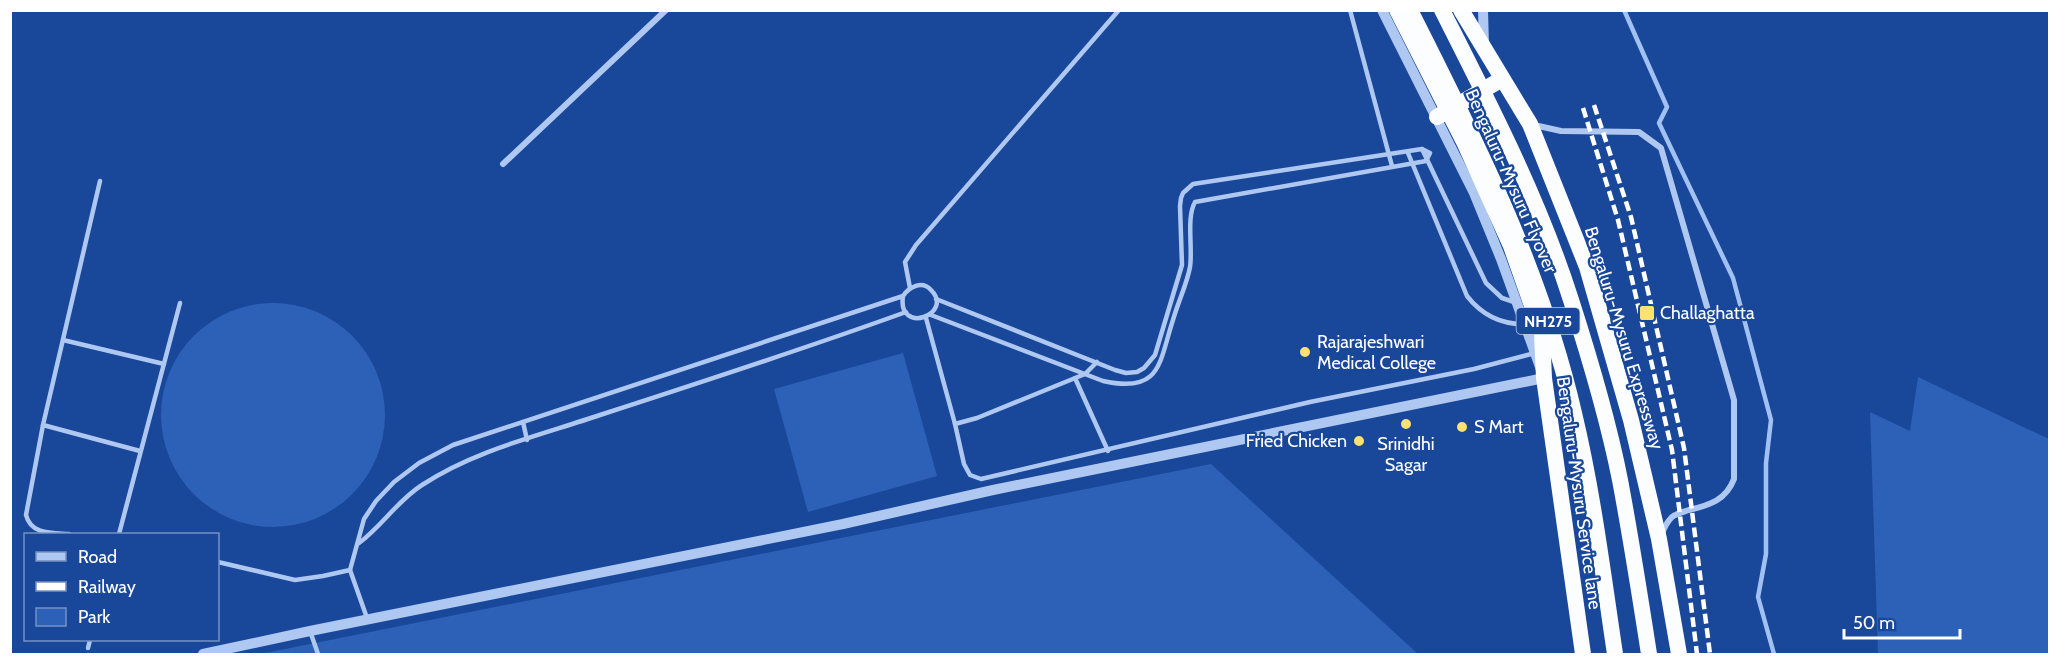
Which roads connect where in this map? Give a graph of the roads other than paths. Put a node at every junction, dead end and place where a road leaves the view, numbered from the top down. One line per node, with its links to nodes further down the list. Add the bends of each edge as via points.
1 (666, 10): 18 (street)
2 (1119, 10): 23 (lane, via 916,245 905,262)
3 (1350, 10): 15 (lane)
4 (1382, 10): 12 (street, Bengaluru-Mysuru Service lane / NH275)
5 (1396, 10): 12 (highway, NH275)
6 (1410, 10): 57 (highway, Bengaluru-Mysuru Flyover / NH275, bridge, via 1484,158 1544,308 1574,412)
7 (1442, 10): 58 (highway, NH275, bridge, via 1514,155 1571,298 1620,480)
8 (1461, 10): 10 (highway, Bengaluru-Mysuru Expressway / NH275)
9 (1483, 10): 10 (street)
10 (1484, 50): 11 (highway, Bengaluru-Mysuru Expressway / NH275)
11 (1502, 79): 12 (highway); 13 (highway, Bengaluru-Mysuru Expressway / NH275)
12 (1443, 114): 27 (street, Bengaluru-Mysuru Service lane / NH275); 37 (highway, NH275, via 1511,246 1542,334)
13 (1530, 124): 46 (highway, Bengaluru-Mysuru Expressway / NH275, via 1587,267 1631,420); 46 (street, via 1561,131 1639,132 1660,148 1734,400 1734,479 1727,493 1715,503 1670,519)
14 (1408, 153): 15 (lane); 16 (lane, via 1422,149 1430,153); 17 (lane)
15 (1389, 156): 19 (lane); 21 (lane, via 1193,184 1183,193 1180,206)
16 (1426, 161): 17 (lane); 27 (lane, via 1486,283 1502,298)
17 (1412, 162): 19 (lane); 30 (lane, via 1467,296 1480,310 1498,320)
18 (503, 164)
19 (1392, 166): 22 (lane, via 1195,202)
20 (100, 181): 31 (lane)
21 (1182, 265): 22 (lane); 33 (lane, via 1150,361 1137,372)
22 (1190, 267): 35 (lane, via 1161,363 1150,377 1132,384)
23 (910, 288): 24 (lane); 25 (lane, via 926,286)
24 (903, 296): 28 (lane); 38 (lane)
25 (936, 300): 29 (lane); 33 (lane)
26 (180, 303): 34 (lane)
27 (1518, 303): 30 (street, Bengaluru-Mysuru Service lane / NH275)
28 (906, 312): 29 (lane, via 915,318); 41 (lane)
29 (928, 316): 35 (lane); 39 (lane)
30 (1525, 324): 32 (street, Bengaluru-Mysuru Service lane / NH275)
31 (63, 340): 34 (lane); 40 (lane)
32 (1535, 353): 37 (street, Bengaluru-Mysuru Service lane / NH275); 43 (lane)
33 (1097, 362): 35 (lane)
34 (164, 364): 42 (lane)
35 (1085, 374): 36 (lane)
36 (1075, 378): 39 (lane); 43 (lane)
37 (1544, 378): 50 (street); 56 (highway, Bengaluru-Mysuru Service lane / NH275)
38 (523, 422): 41 (lane); 47 (lane, via 453,445 419,463 376,501 364,519)
39 (955, 424): 43 (lane, via 964,464 970,475 981,479)
40 (44, 425): 42 (lane); 44 (lane, via 26,515 34,529)
41 (527, 440): 47 (lane, via 488,452 421,485)
42 (140, 451): 45 (lane)
43 (1108, 451)
44 (55, 533)
45 (119, 533)
46 (1659, 539): 59 (highway, Bengaluru-Mysuru Expressway / NH275)
47 (359, 543): 49 (lane)
48 (219, 562): 49 (lane, via 295,580)
49 (351, 570): 50 (lane)
50 (367, 620): 51 (street)
51 (310, 631): 54 (street); 55 (lane)
52 (90, 641): 53 (lane)
53 (88, 648)
54 (203, 654)
55 (318, 654)
56 (1583, 654)
57 (1615, 654)
58 (1649, 654)
59 (1679, 654)

